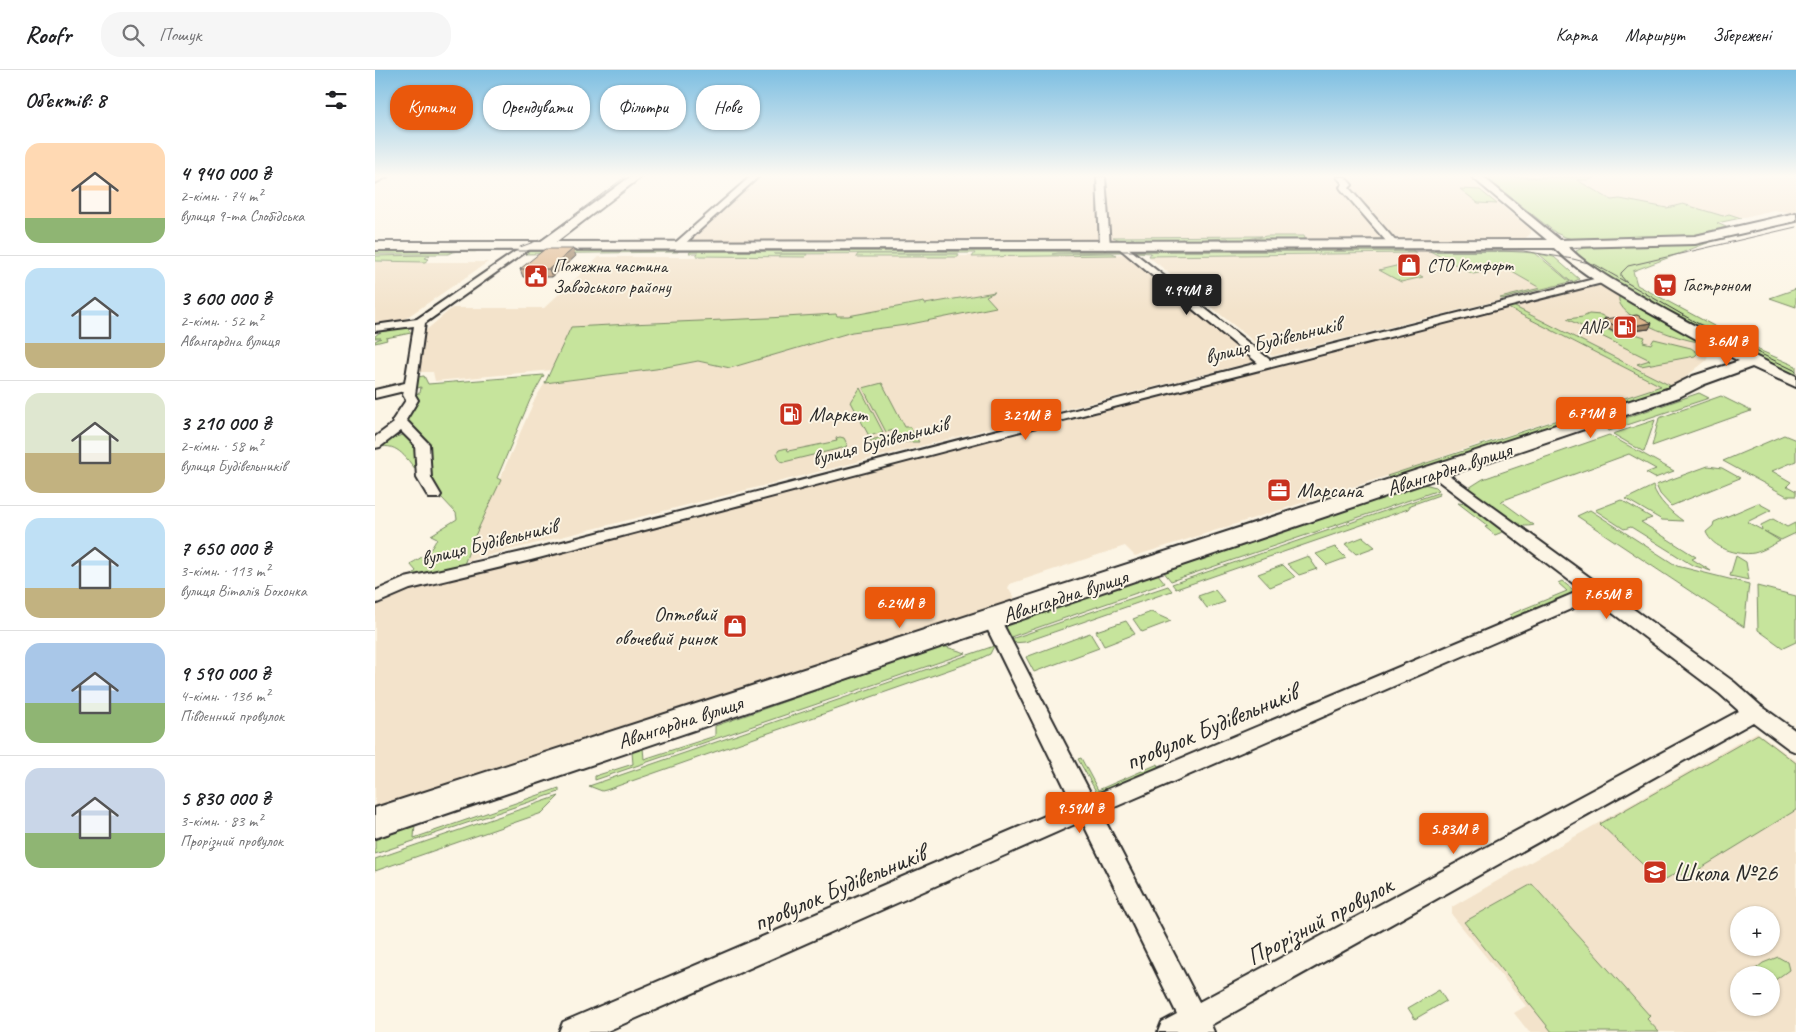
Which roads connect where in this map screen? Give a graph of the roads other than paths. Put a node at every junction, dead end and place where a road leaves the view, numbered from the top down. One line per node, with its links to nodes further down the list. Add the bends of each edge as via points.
1 (575, 222): 10 (street)
2 (704, 222): 11 (street)
3 (1104, 222): 12 (street)
4 (1375, 222): 14 (street)
5 (1531, 222): 7 (street)
6 (1775, 222): 7 (street, via 1695,240)
7 (1557, 244): 14 (street); 15 (street)
8 (375, 246): 9 (street)
9 (528, 246): 10 (street); 16 (street)
10 (543, 246): 11 (street)
11 (677, 246): 12 (street)
12 (1105, 246): 13 (street)
13 (1122, 246): 14 (street); 20 (street)
14 (1395, 246)
15 (1602, 280): 18 (street); 20 (street, вулиця Будівельників)
16 (420, 322): 17 (street); 23 (street)
17 (375, 328)
18 (1715, 344): 19 (street); 21 (street, via 1714,361)
19 (1752, 362): 21 (street, Авангардна вулиця); 22 (street)
20 (1267, 364): 30 (street, вулиця Будівельників, via 559,548 405,584)
21 (1699, 380): 27 (street, Авангардна вулиця, via 1673,393)
22 (1796, 382)
23 (411, 385): 24 (street); 25 (street, via 409,396 412,400 399,421)
24 (375, 394)
25 (401, 424): 26 (street); 28 (street, via 422,444 423,478)
26 (375, 444)
27 (1437, 473): 29 (street); 31 (street, Авангардна вулиця)
28 (434, 495)
29 (1597, 592): 32 (street, via 1727,688); 34 (street, провулок Будівельників)
30 (375, 598)
31 (992, 620): 34 (street); 35 (street, Авангардна вулиця)
32 (1754, 712): 33 (street); 36 (street, Прорізний провулок)
33 (1796, 743)
34 (1088, 808): 36 (street); 37 (street, провулок Будівельників)
35 (375, 823)
36 (1197, 1026): 38 (street, Прорізний провулок)
37 (573, 1032)
38 (1172, 1032)

